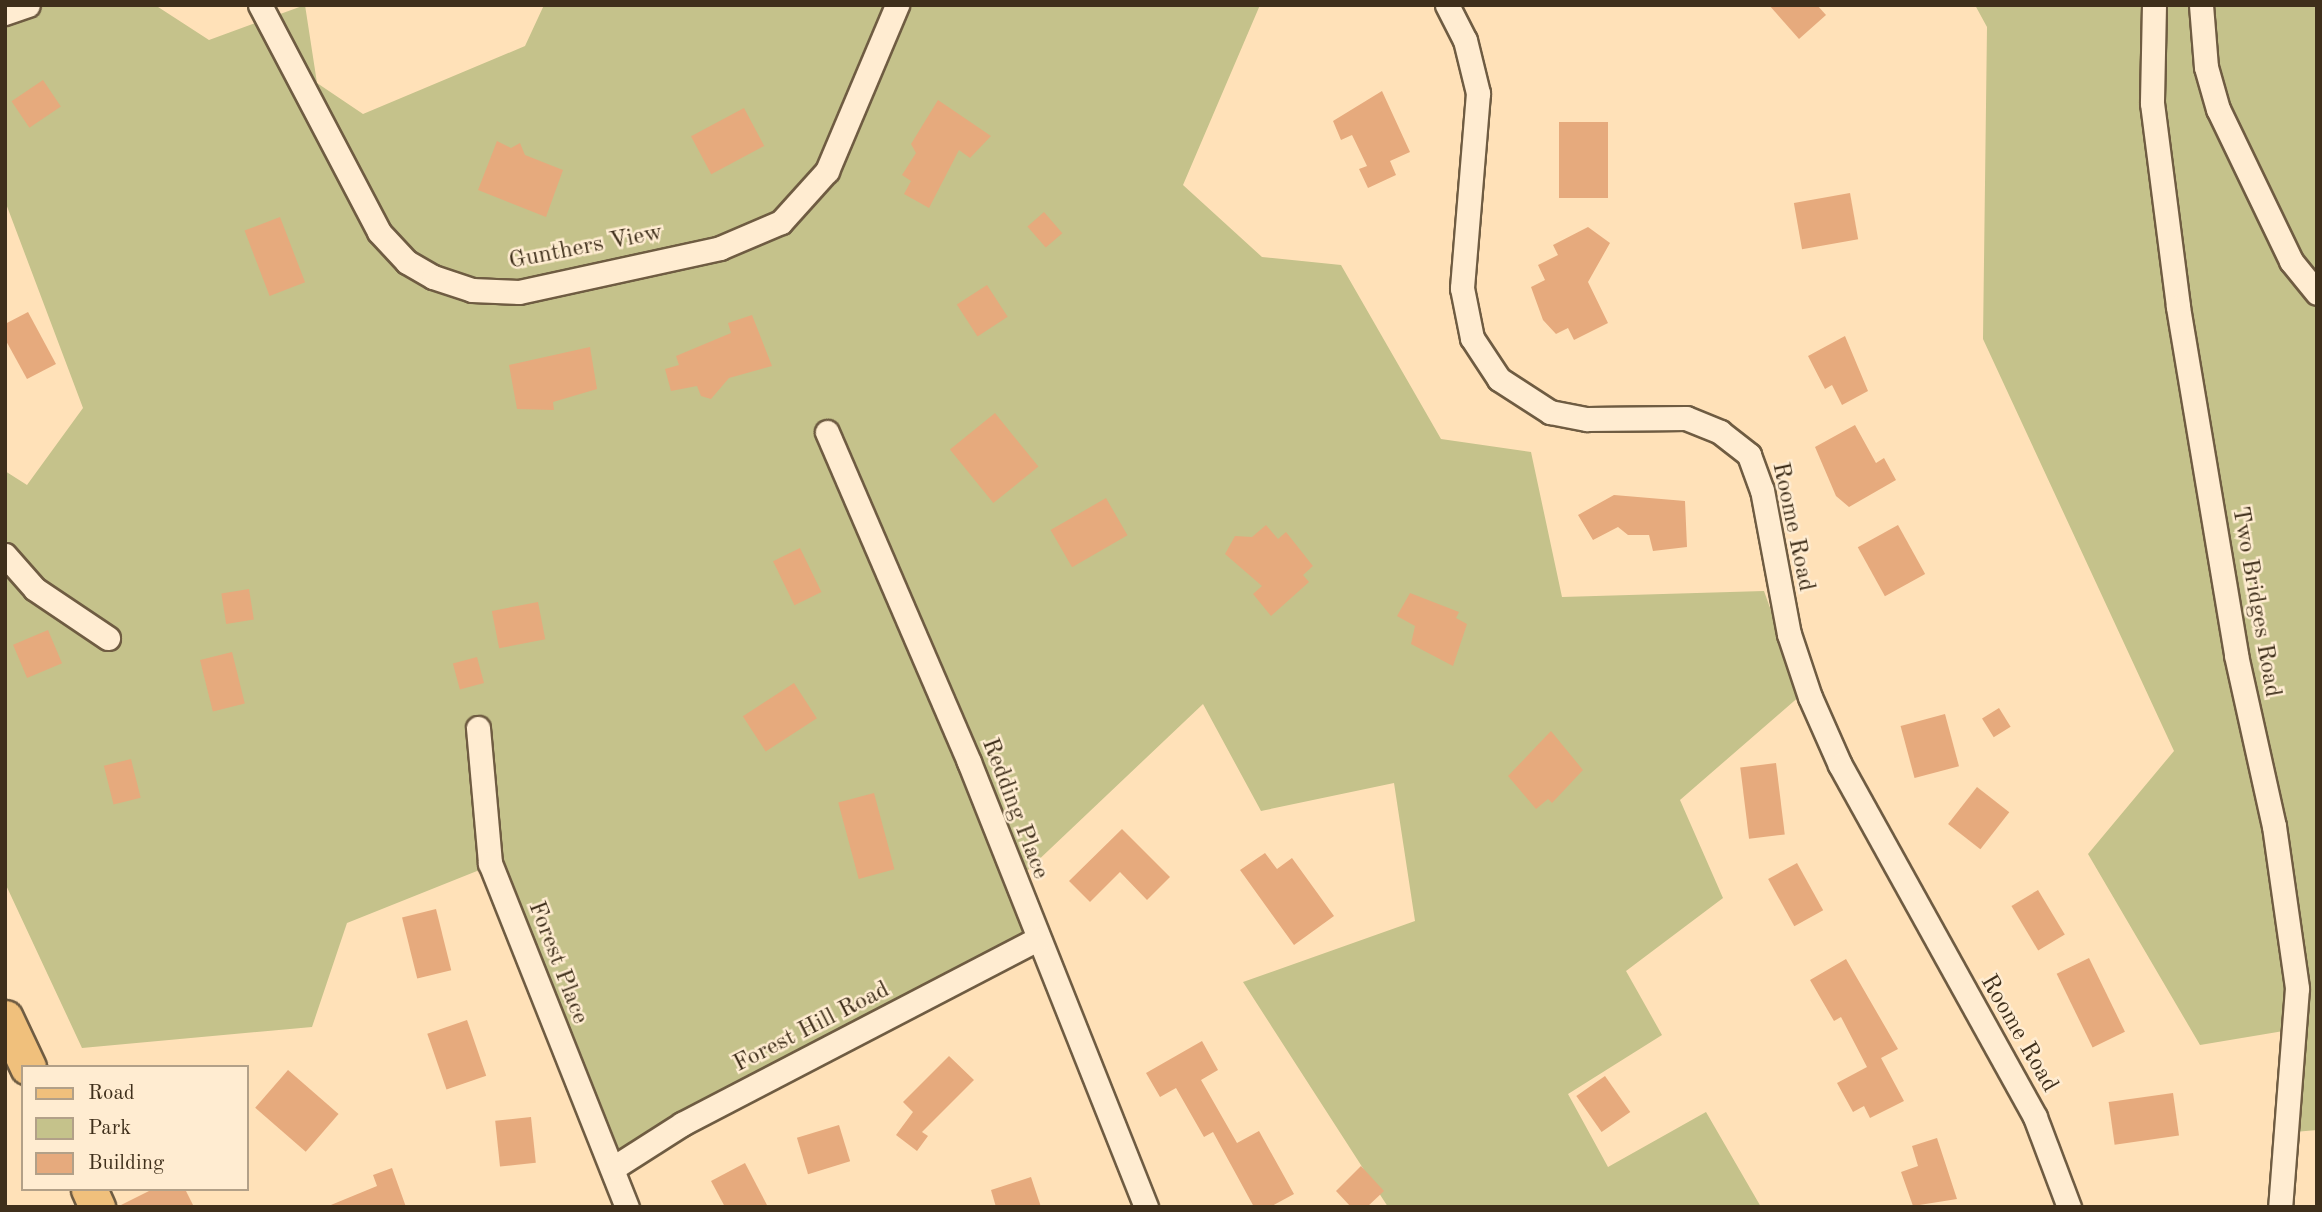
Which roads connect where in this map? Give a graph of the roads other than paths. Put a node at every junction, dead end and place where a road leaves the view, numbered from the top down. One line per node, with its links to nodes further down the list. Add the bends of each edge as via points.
1 (28, 5): 7 (street)
2 (260, 5): 3 (street, Gunthers View, via 379,232 407,262 433,277 472,290 519,292 720,248 780,222 827,171)
3 (897, 5)
4 (1447, 5): 21 (street, Roome Road, via 1465,40 1478,93 1462,288 1477,350 1499,379 1550,412 1587,419 1686,418 1720,432 1749,455 1762,490 1789,634 1810,697 1840,765 2035,1117)
5 (2154, 5): 22 (street, Two Bridges Road, via 2152,103 2178,307 2236,655 2274,826 2297,988)
6 (2201, 5): 8 (street, via 2206,67 2218,109 2291,261)
7 (5, 13)
8 (2317, 293)
9 (827, 432): 13 (street, Redding Place, via 965,753)
10 (5, 555): 11 (street, via 35,589)
11 (108, 638)
12 (478, 728): 16 (street, Forest Place, via 490,863)
13 (1037, 939): 16 (street, Forest Hill Road, via 682,1124); 20 (street, Redding Place)
14 (5, 1018): 15 (main road)
15 (27, 1065)
16 (613, 1168): 19 (street, Forest Place)
17 (90, 1191): 18 (main road)
18 (97, 1207)
19 (627, 1207)
20 (1146, 1207)
21 (2069, 1207)
22 (2280, 1207)

